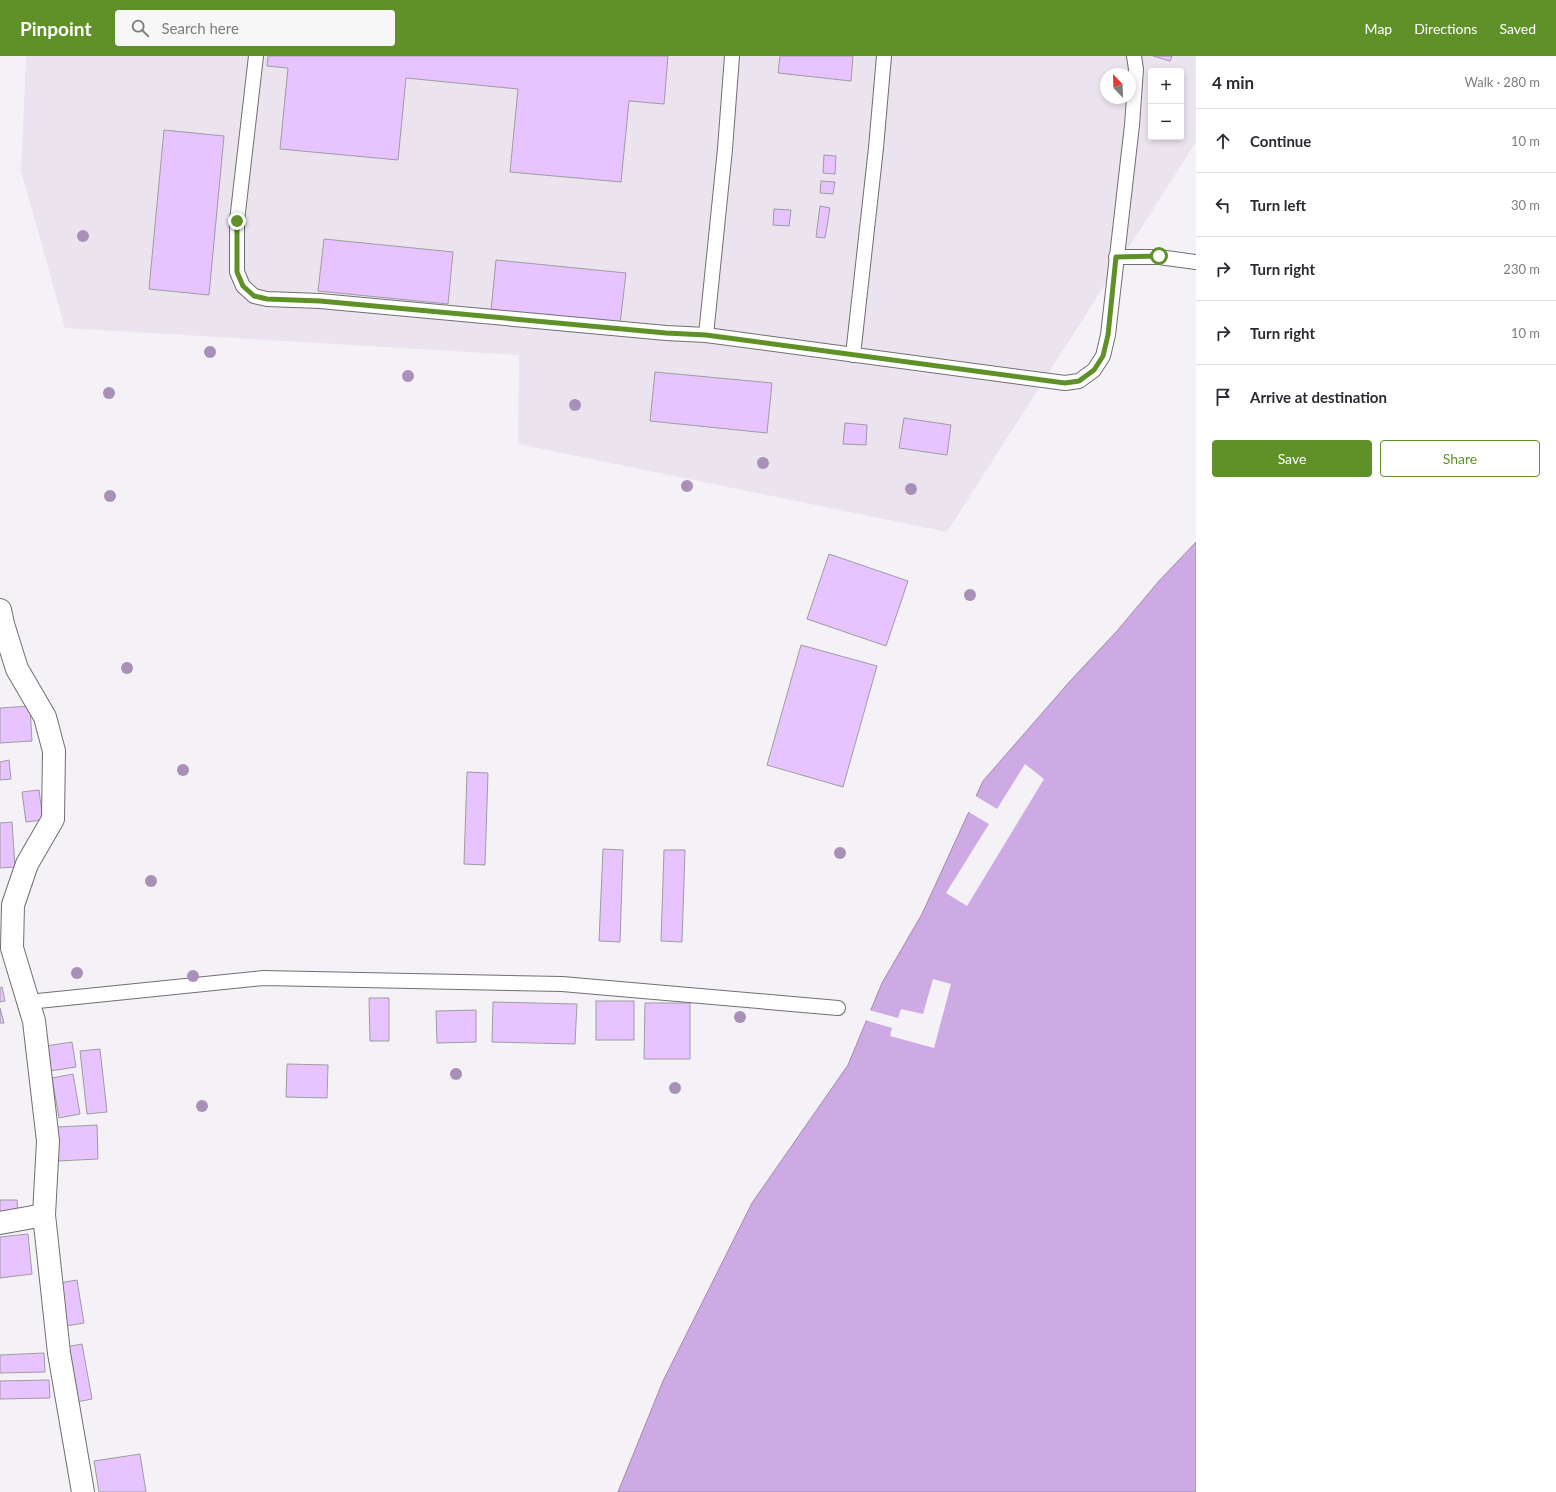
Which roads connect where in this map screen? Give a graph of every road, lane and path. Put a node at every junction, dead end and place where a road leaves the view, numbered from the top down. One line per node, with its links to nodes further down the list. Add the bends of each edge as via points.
1 (256, 56): 7 (lane, via 237,221 237,272 243,286 254,296)
2 (732, 56): 7 (lane)
3 (884, 56): 8 (lane)
4 (1134, 56): 5 (lane, via 1136,69 1132,124)
5 (1116, 257): 6 (lane, via 1159,256); 8 (lane, via 1108,335 1103,356 1094,370 1079,381 1065,383)
6 (1196, 262)
7 (706, 335): 8 (lane)
8 (853, 355)
9 (0, 610): 10 (street, via 17,669 45,717 54,751 53,818 27,864 13,905 12,948)
10 (28, 1002): 11 (lane, via 263,978 562,984); 12 (street, via 34,1021 48,1141)
11 (838, 1008)
12 (44, 1215): 13 (street); 14 (street, via 59,1353)
13 (0, 1223)
14 (83, 1492)

